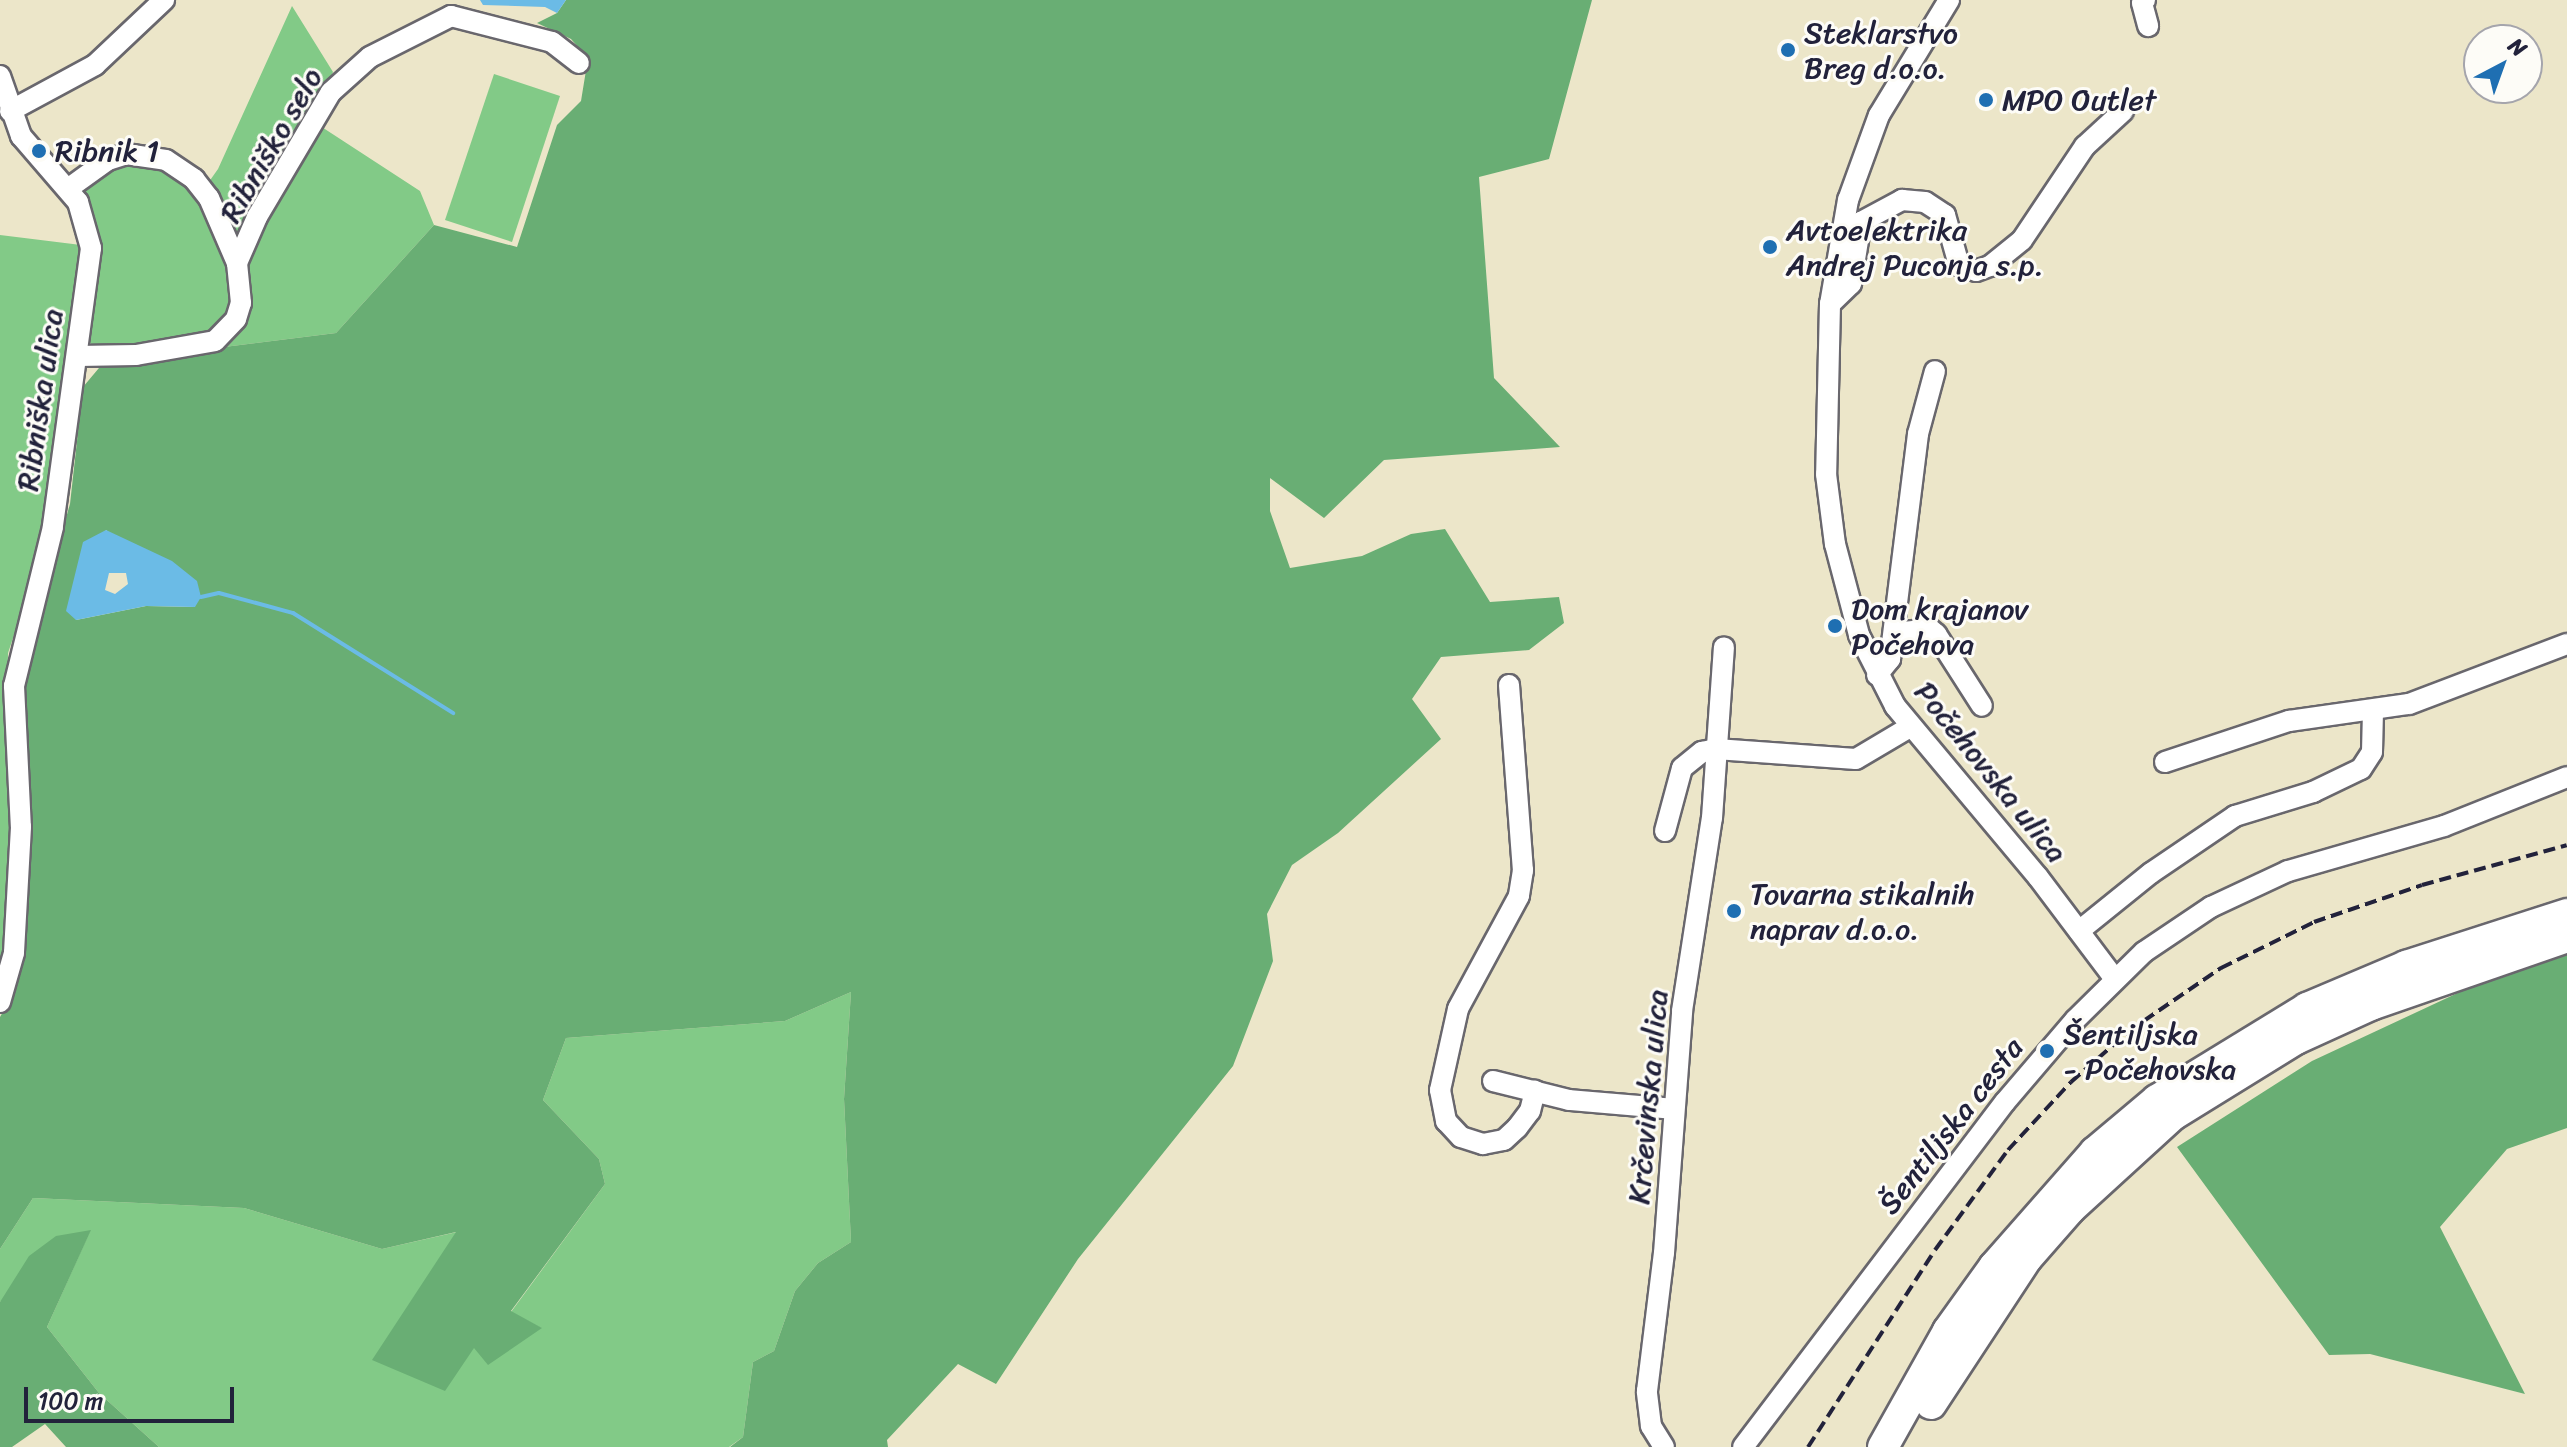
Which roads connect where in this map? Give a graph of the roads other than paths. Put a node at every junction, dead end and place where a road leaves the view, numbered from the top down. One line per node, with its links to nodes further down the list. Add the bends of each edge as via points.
1 (164, 0): 7 (street, via 104,59)
2 (1949, 0): 11 (street, Počehovska ulica, via 1879,115 1860,157)
3 (2145, 0): 4 (street)
4 (2148, 26)
5 (579, 63): 10 (street, Ribniško selo, via 552,42 451,16 370,57 331,92 257,217)
6 (0, 76): 7 (street, Ribniška ulica)
7 (10, 111): 9 (street, Ribniška ulica, via 21,136)
8 (2123, 111): 11 (street, via 2085,146 2022,240 1990,266 1976,271 1959,265 1945,215 1925,202 1902,200 1861,222 1851,284)
9 (69, 188): 10 (street, via 108,160 126,154 166,160 194,179 209,198); 12 (street, Ribniška ulica, via 88,228 91,248)
10 (237, 263): 12 (street, via 241,303 236,319 215,341 136,355)
11 (1830, 304): 17 (street, Počehovska ulica, via 1826,474 1835,544 1859,635)
12 (78, 356): 30 (street, Ribniška ulica, via 51,540 14,686 21,827 14,953)
13 (1935, 371): 14 (street, via 1918,434)
14 (1894, 633): 17 (street, via 1890,659); 19 (street, via 1930,629)
15 (2567, 644): 20 (street, via 2452,689)
16 (1724, 647): 22 (street, Krčevinska ulica)
17 (1877, 675): 21 (street, Počehovska ulica)
18 (1509, 685): 32 (street, via 1523,870 1504,929 1458,1009 1442,1072 1441,1107 1461,1137 1493,1144 1517,1128 1530,1111)
19 (1982, 706)
20 (2373, 712): 23 (street, via 2289,721); 27 (street, via 2372,752 2361,769 2313,792 2235,816)
21 (1910, 727): 22 (street, via 1856,759); 27 (street, Počehovska ulica)
22 (1716, 749): 25 (street, via 1682,768); 33 (street, Krčevinska ulica, via 1712,818 1682,1011)
23 (2165, 762)
24 (2567, 777): 29 (street, Šentiljska cesta, via 2444,826 2288,871 2174,931)
25 (1665, 831)
26 (2567, 914): 36 (highway, via 2406,966 2307,1008 2157,1100 2086,1161 1994,1267 1948,1331)
27 (2079, 931): 29 (street, Počehovska ulica)
28 (2567, 937): 37 (highway, via 2371,1005 2260,1059 2173,1115 2070,1209 2027,1258 1969,1340)
29 (2115, 979): 35 (street, Šentiljska cesta, via 2005,1102)
30 (0, 1002)
31 (1493, 1081): 32 (street)
32 (1535, 1091): 33 (street, via 1621,1107)
33 (1674, 1109): 34 (street, Krčevinska ulica, via 1647,1391 1651,1426)
34 (1664, 1447)
35 (1743, 1447)
36 (1883, 1447)
37 (1906, 1447)

